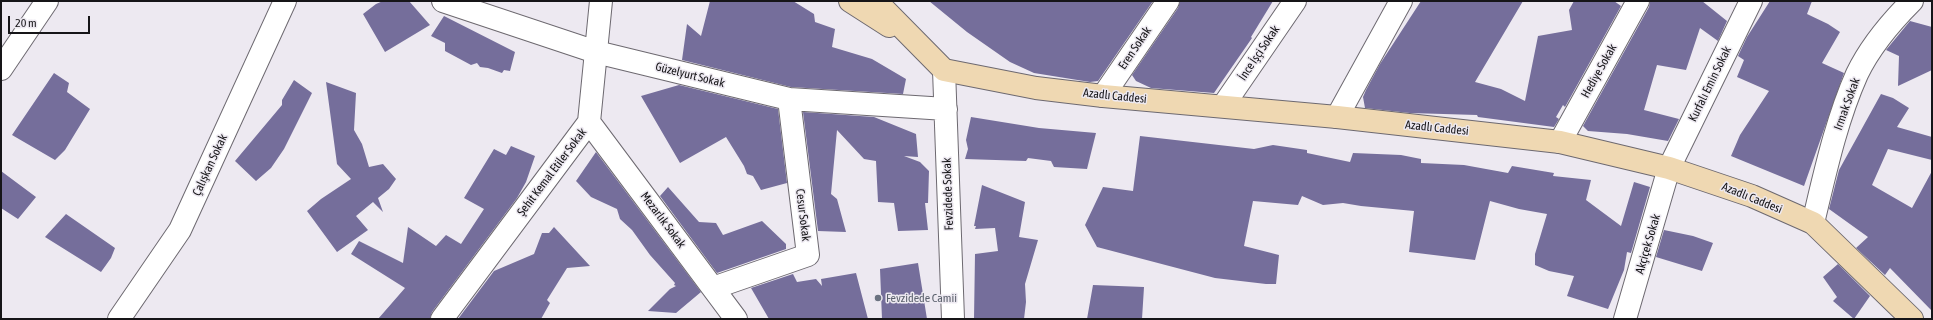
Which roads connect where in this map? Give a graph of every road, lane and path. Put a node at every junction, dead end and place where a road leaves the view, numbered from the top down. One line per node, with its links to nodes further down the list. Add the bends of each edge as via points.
1 (47, 1): 15 (street)
2 (285, 1): 27 (street, Çalışkan Sokak, via 180,230)
3 (443, 1): 14 (street, Güzelyurt Sokak)
4 (600, 1): 14 (street, Şehit Kemal Etiler Sokak)
5 (850, 1): 13 (street)
6 (876, 1): 13 (street)
7 (1168, 1): 17 (street, Eren Sokak)
8 (1294, 1): 19 (street, İnce İşçi Sokak)
9 (1401, 1): 21 (street)
10 (1638, 1): 23 (street, Hediye Sokak)
11 (1751, 1): 24 (street, Kurfalı Emin Sokak)
12 (1912, 1): 25 (street, Irmak Sokak, via 1888,26 1858,73 1835,137)
13 (922, 47): 16 (street)
14 (596, 52): 18 (street, Güzelyurt Sokak); 22 (street, Şehit Kemal Etiler Sokak)
15 (1, 69)
16 (944, 70): 17 (street, Azadlı Caddesi, via 1036,88); 20 (street, Fevzidede Sokak)
17 (1103, 96): 19 (street, Azadlı Caddesi)
18 (789, 99): 20 (street, Güzelyurt Sokak); 26 (street, Cesur Sokak, via 808,255)
19 (1223, 106): 21 (street, Azadlı Caddesi)
20 (946, 109): 30 (street, Fevzidede Sokak)
21 (1337, 117): 23 (street, Azadlı Caddesi)
22 (589, 122): 26 (street, Mezarlık Sokak); 28 (street, Şehit Kemal Etiler Sokak)
23 (1560, 142): 24 (street, Azadlı Caddesi)
24 (1669, 168): 25 (street, Azadlı Caddesi, via 1752,196); 31 (street, Akçiçek Sokak)
25 (1813, 223): 32 (street, Azadlı Caddesi)
26 (713, 288): 29 (street, Mezarlık Sokak)
27 (119, 319)
28 (442, 319)
29 (736, 319)
30 (953, 319)
31 (1625, 319)
32 (1912, 319)

